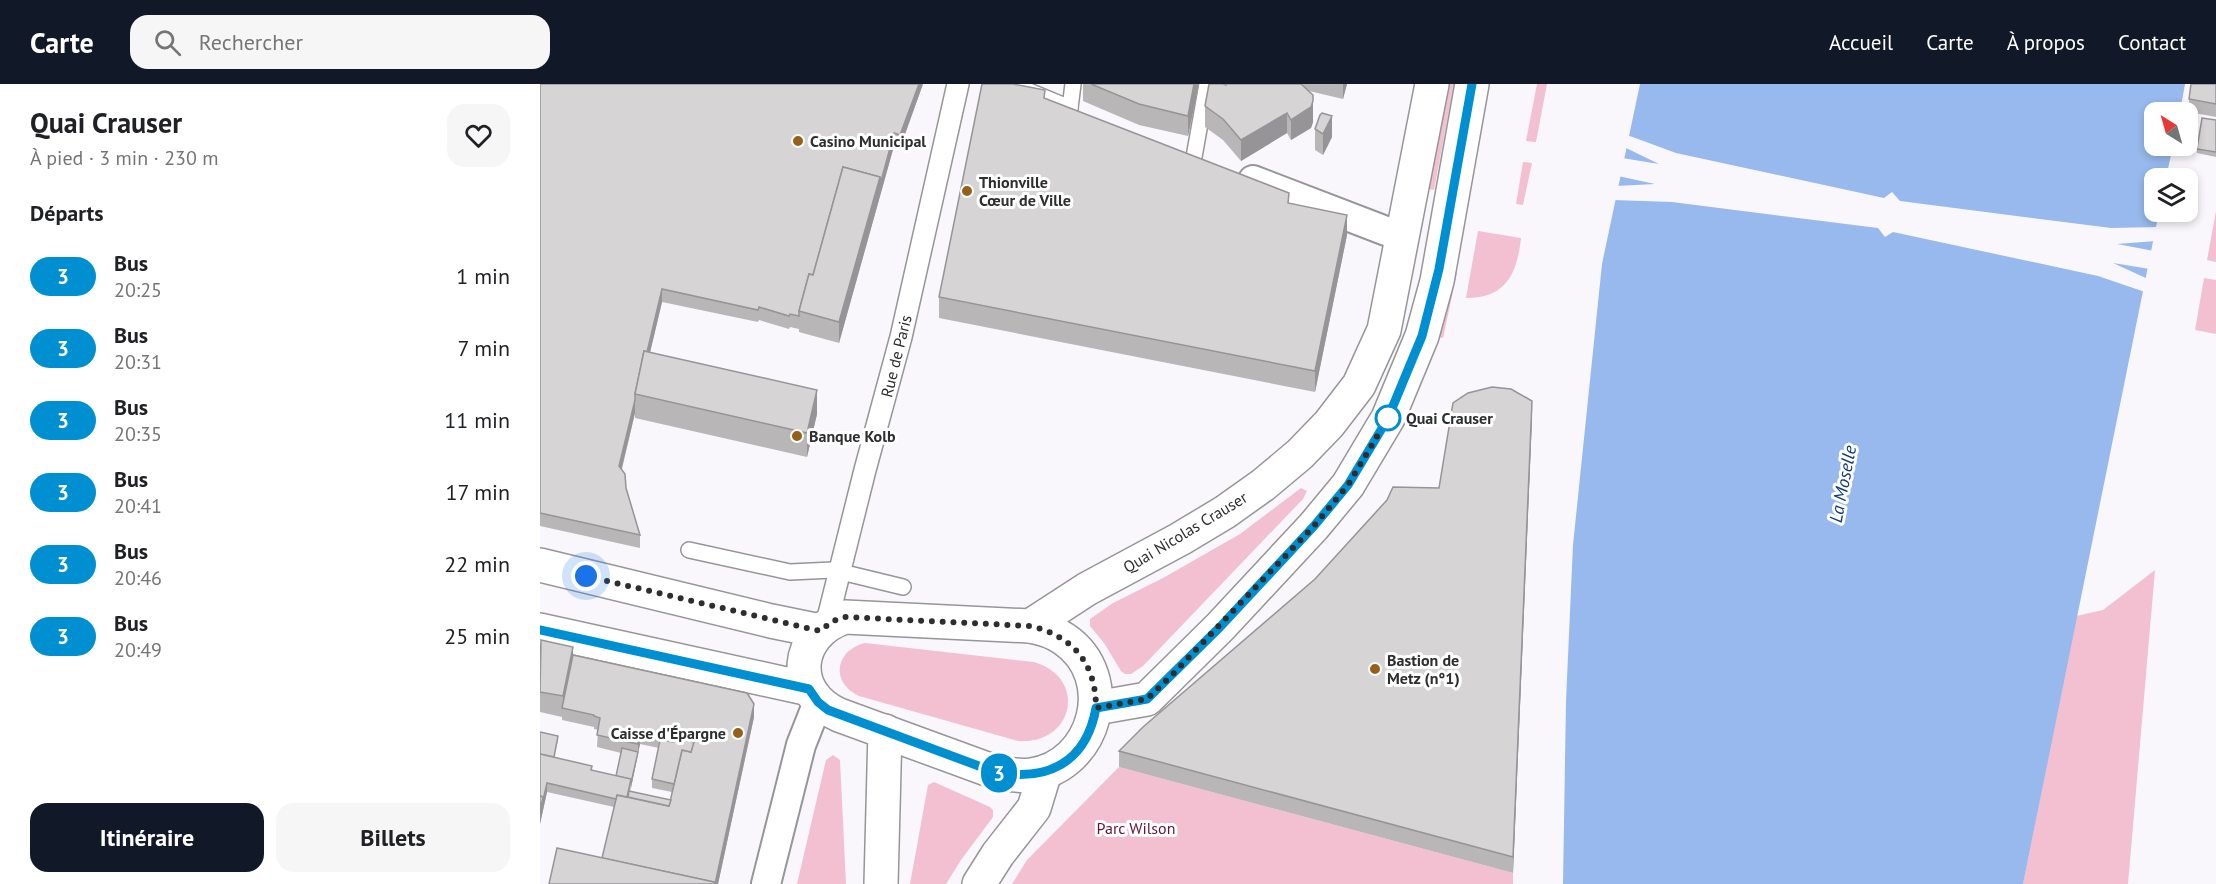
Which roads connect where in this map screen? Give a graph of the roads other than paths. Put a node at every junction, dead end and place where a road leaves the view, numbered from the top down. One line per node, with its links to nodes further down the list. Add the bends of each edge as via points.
1 (958, 84): 13 (street, Rue de Paris, via 902,337)
2 (1012, 84): 7 (lane)
3 (1073, 84): 7 (lane)
4 (1207, 84): 9 (lane)
5 (1432, 84): 10 (main road, Quai Nicolas Crauser)
6 (1472, 84): 19 (main road, via 1438,275 1422,336 1388,418 1354,475 1314,526 1147,699)
7 (1070, 108): 8 (lane)
8 (1087, 115)
9 (1202, 160): 10 (street, via 1386,231)
10 (1404, 234): 15 (main road, Quai Nicolas Crauser, via 1384,330 1359,385 1329,424 1300,454 1225,512 1087,589)
11 (689, 550): 13 (lane, via 790,572)
12 (540, 565): 16 (main road, via 759,618)
13 (840, 571): 14 (lane); 16 (street, Rue de Paris)
14 (903, 587)
15 (1030, 626): 16 (main road, via 845,617); 19 (main road, via 1064,638 1083,658 1094,681)
16 (823, 628): 18 (main road, via 810,644 804,661 804,673)
17 (540, 630): 18 (main road)
18 (813, 695): 20 (main road, via 828,710); 22 (street)
19 (1096, 708): 21 (main road, via 1084,741 1070,758)
20 (885, 731): 21 (main road, via 995,772 1016,776); 23 (main road)
21 (1045, 772): 24 (main road, via 1034,808)
22 (765, 884)
23 (881, 884)
24 (979, 884)

